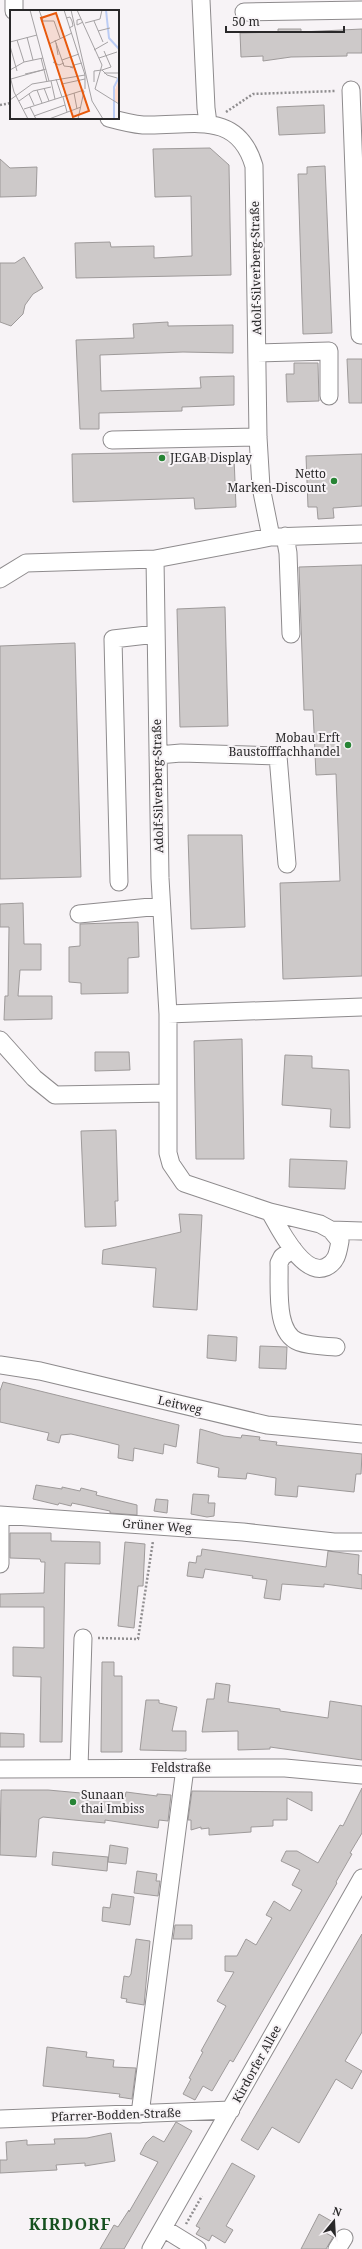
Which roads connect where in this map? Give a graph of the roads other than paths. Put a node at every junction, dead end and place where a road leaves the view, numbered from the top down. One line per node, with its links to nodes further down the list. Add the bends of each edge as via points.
1 (201, 0): 6 (street)
2 (362, 10): 3 (street)
3 (244, 12)
4 (352, 90): 7 (street)
5 (114, 119): 6 (street, Adolf-Silverberg-Straße, via 142,124)
6 (208, 123): 9 (street, Adolf-Silverberg-Straße, via 222,126 239,137 250,151 254,166)
7 (360, 308): 8 (street, via 360,336)
8 (362, 335)
9 (257, 353): 10 (street, via 329,351); 11 (street, Adolf-Silverberg-Straße)
10 (329, 396)
11 (258, 437): 12 (street); 14 (street, Adolf-Silverberg-Straße, via 261,487)
12 (112, 440)
13 (362, 534): 14 (street)
14 (278, 536): 15 (street); 18 (street, Adolf-Silverberg-Straße, via 288,553)
15 (155, 559): 16 (street, via 26,563); 17 (street, Adolf-Silverberg-Straße)
16 (0, 579)
17 (156, 634): 19 (street, Adolf-Silverberg-Straße); 21 (street, via 113,639)
18 (291, 634)
19 (158, 755): 20 (street, via 181,753 278,756); 22 (street, Adolf-Silverberg-Straße)
20 (287, 864)
21 (119, 882)
22 (161, 906): 23 (street); 25 (street, Adolf-Silverberg-Straße)
23 (79, 914)
24 (362, 1007): 25 (street)
25 (168, 1014): 27 (street, Adolf-Silverberg-Straße)
26 (0, 1040): 27 (street, via 34,1078 55,1095)
27 (168, 1093): 28 (street, Adolf-Silverberg-Straße, via 168,1153 171,1164 184,1182)
28 (270, 1212): 29 (street, Adolf-Silverberg-Straße, via 320,1224); 31 (street)
29 (332, 1230): 30 (street); 31 (street, via 340,1241 338,1253 334,1262 325,1268 308,1265)
30 (362, 1231)
31 (293, 1249): 32 (street, via 282,1257 279,1263 281,1321 287,1334 299,1342)
32 (336, 1347)
33 (0, 1365): 34 (street, Leitweg, via 40,1371 267,1425)
34 (362, 1434)
35 (362, 1542): 36 (street, Grüner Weg, via 334,1542 243,1532 0,1515)
36 (0, 1564)
37 (83, 1638): 38 (street)
38 (79, 1768): 39 (street, Feldstraße); 40 (street, Feldstraße)
39 (185, 1768): 41 (street, Feldstraße, via 285,1768); 44 (street)
40 (0, 1770)
41 (362, 1775)
42 (362, 1878): 43 (street, Kirdorfer Allee)
43 (231, 2110): 44 (street, Pfarrer-Bodden-Straße); 46 (street, Kirdorfer Allee)
44 (140, 2114): 45 (street, Pfarrer-Bodden-Straße)
45 (0, 2119)
46 (163, 2228): 47 (street, Kirdorfer Allee); 48 (street)
47 (151, 2249)
48 (197, 2249)

